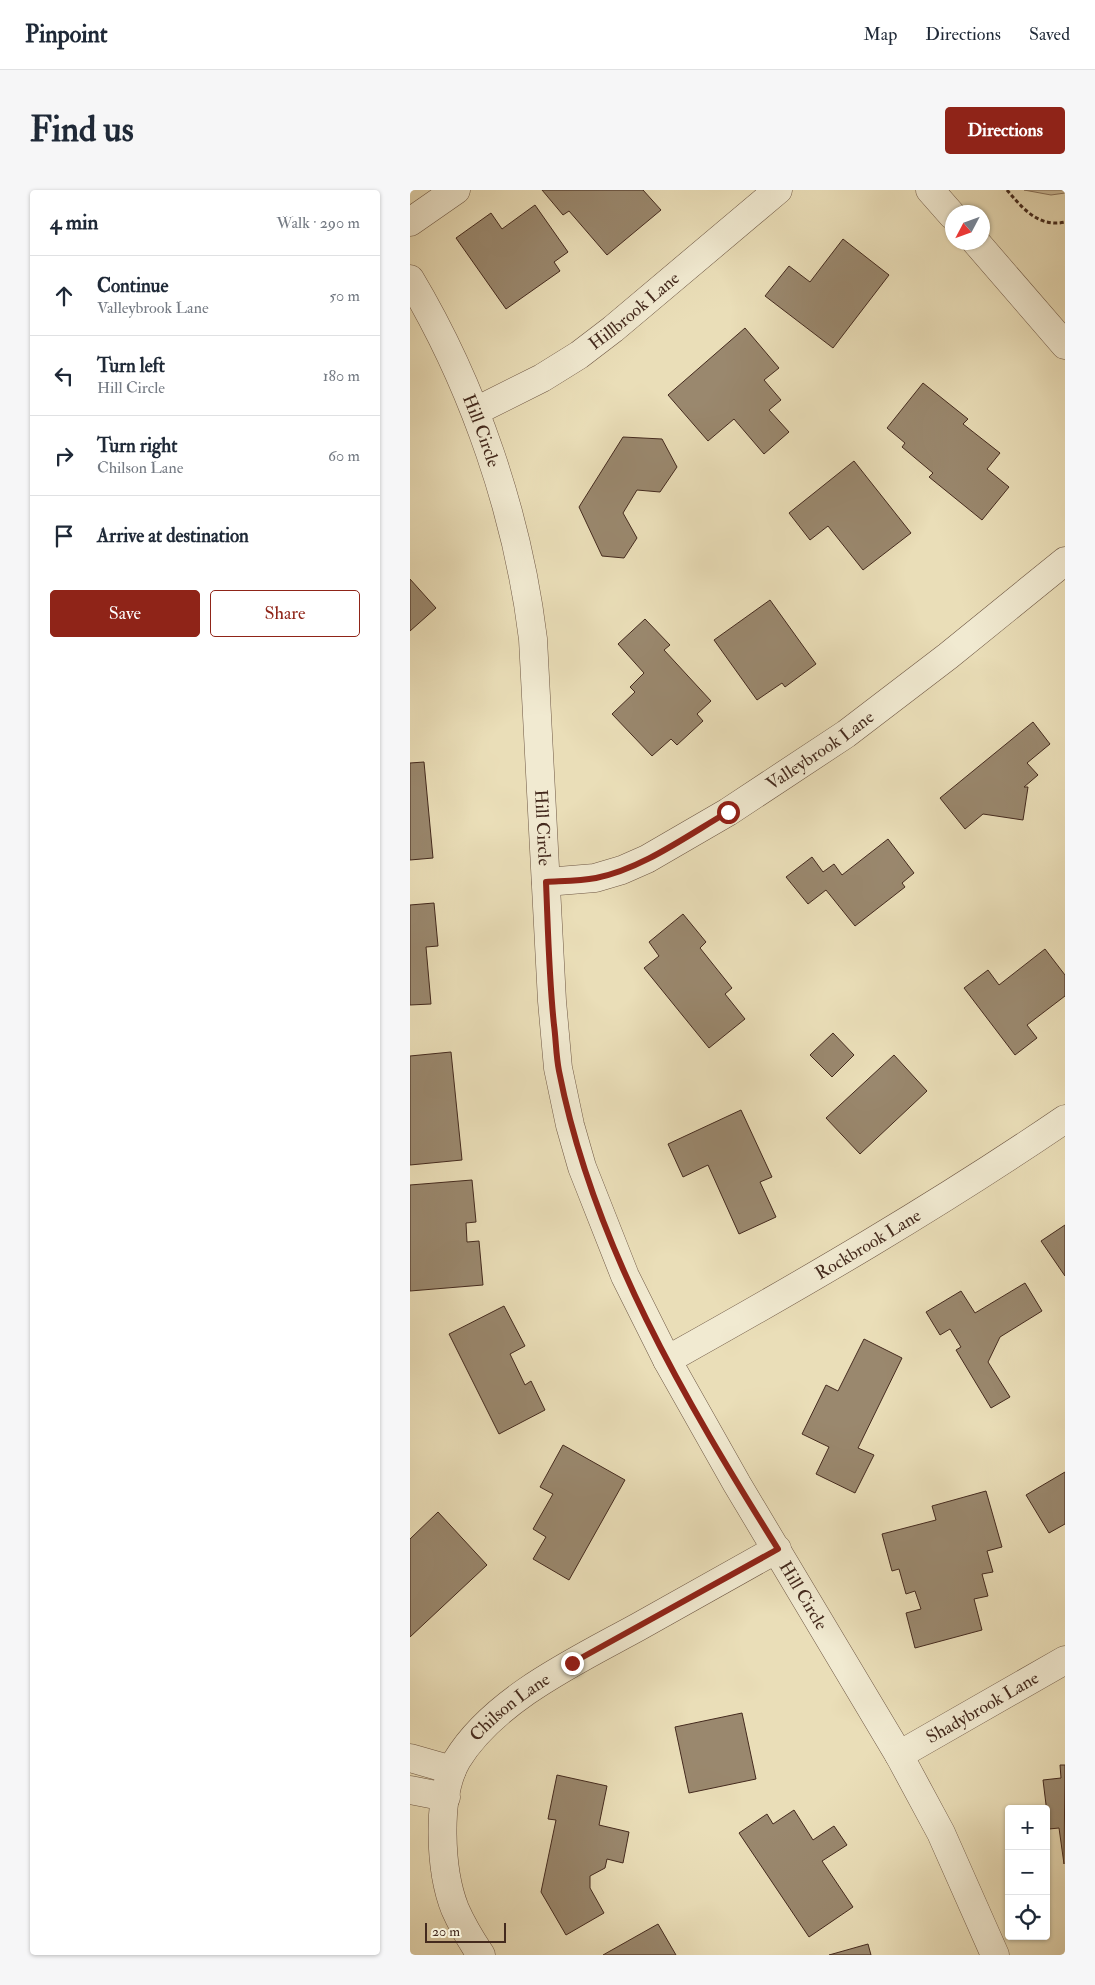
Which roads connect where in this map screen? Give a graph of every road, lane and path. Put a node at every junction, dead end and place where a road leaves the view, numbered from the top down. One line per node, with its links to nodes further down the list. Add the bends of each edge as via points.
1 (456, 190): 6 (street)
2 (778, 190): 11 (street, Hillbrook Lane, via 579,355 542,378)
3 (930, 190): 5 (street)
4 (1007, 190): 7 (path, via 1025,211 1044,222)
5 (945, 208)
6 (410, 222)
7 (1065, 222)
8 (983, 250): 10 (street)
9 (410, 279): 11 (street, Hill Circle, via 443,339)
10 (1065, 345)
11 (476, 411): 13 (street, Hill Circle, via 517,544 528,595)
12 (1065, 561): 13 (street, Valleybrook Lane, via 846,734 728,812 622,870 596,878)
13 (546, 882): 15 (street, Hill Circle, via 558,1068 570,1125 582,1168 625,1276)
14 (1065, 1119): 15 (street, Rockbrook Lane, via 902,1225)
15 (667, 1360): 16 (street, Hill Circle)
16 (778, 1549): 18 (street, Hill Circle); 20 (street, Chilson Lane, via 572,1663 503,1708 480,1732)
17 (1065, 1660): 18 (street, Shadybrook Lane)
18 (899, 1755): 24 (street, Hill Circle, via 941,1833)
19 (410, 1758): 20 (street)
20 (452, 1770): 22 (street, Chilson Lane)
21 (410, 1790): 22 (street)
22 (446, 1797): 23 (street, Chilson Lane, via 443,1812 446,1878 455,1908)
23 (481, 1955)
24 (995, 1955)

